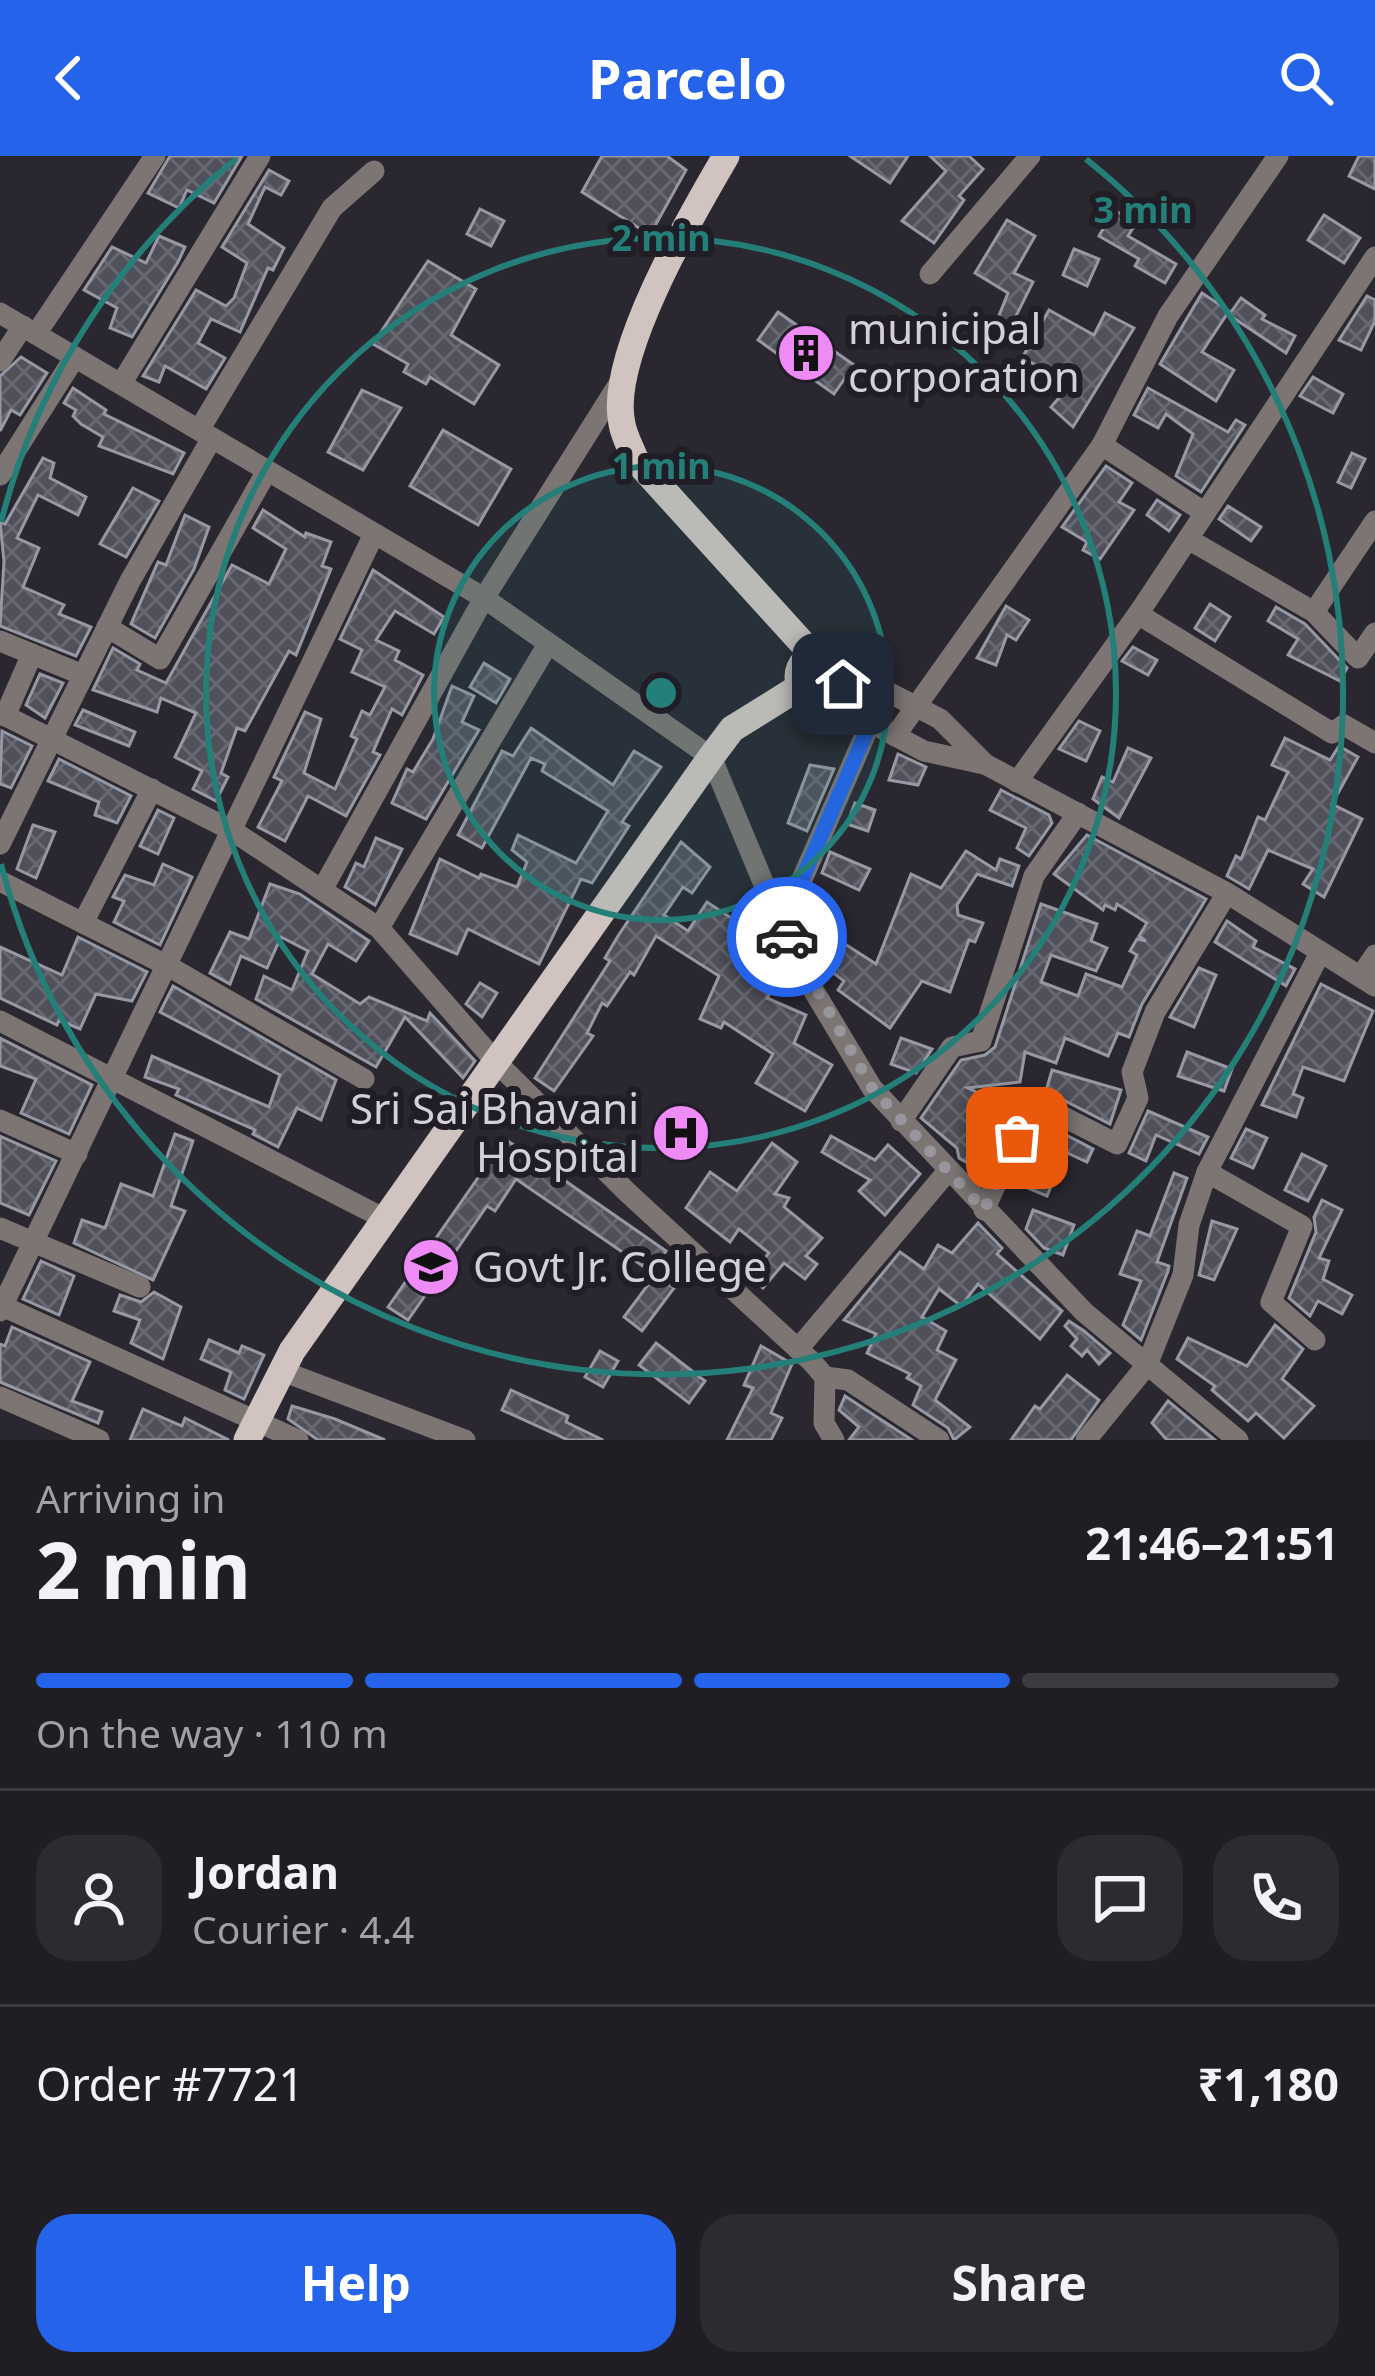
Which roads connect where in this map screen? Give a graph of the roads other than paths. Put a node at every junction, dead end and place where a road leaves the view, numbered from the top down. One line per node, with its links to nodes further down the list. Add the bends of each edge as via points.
1 (155, 156): 10 (street)
2 (260, 156): 14 (street)
3 (726, 156): 13 (main road, via 670,250)
4 (1030, 156): 8 (street)
5 (1278, 156): 16 (street, via 1168,316)
6 (374, 171): 15 (street, via 332,208)
7 (1375, 257): 19 (street)
8 (930, 274)
9 (0, 313): 10 (street)
10 (29, 330): 11 (street); 12 (street)
11 (75, 357): 14 (street); 18 (street)
12 (0, 361)
13 (624, 376): 23 (street); 31 (main road, via 621,422 635,460)
14 (121, 385): 15 (street)
15 (205, 434): 17 (street); 26 (street)
16 (1102, 445): 19 (street); 36 (street)
17 (267, 471): 21 (street); 26 (street, via 160,659)
18 (0, 475)
19 (1205, 514): 22 (street)
20 (1373, 528): 24 (street)
21 (374, 534): 23 (street); 47 (street)
22 (1188, 539): 24 (street); 25 (street)
23 (484, 598): 29 (street); 50 (street)
24 (1314, 613): 27 (street, via 1358,658)
25 (1138, 614): 41 (street, via 1331,733 1344,725); 44 (street)
26 (107, 627): 33 (street)
27 (1375, 633)
28 (0, 640): 30 (street)
29 (548, 644): 42 (street); 54 (street)
30 (32, 654): 33 (street); 37 (street)
31 (814, 656): 32 (main road); 34 (main road, via 802,664)
32 (842, 668): 35 (main road, via 843,684); 36 (street)
33 (82, 675): 40 (street)
34 (800, 686): 35 (main road); 42 (main road, via 732,729)
35 (826, 699): 38 (street)
36 (913, 705): 39 (street); 43 (street, via 940,719)
37 (3, 714): 40 (street)
38 (870, 724): 39 (street); 53 (street)
39 (895, 736): 43 (street)
40 (52, 737): 45 (street); 48 (street)
41 (1375, 743)
42 (711, 757): 53 (street); 60 (main road)
43 (985, 764): 44 (street)
44 (1017, 782): 46 (street)
45 (152, 789): 47 (street); 52 (street)
46 (1078, 813): 51 (street); 64 (street, via 1034,876 981,1041 952,1047)
47 (232, 831): 50 (street); 57 (street)
48 (0, 844)
49 (0, 881): 52 (street)
50 (322, 890): 54 (street)
51 (1227, 893): 55 (street); 68 (street, via 1156,1012 1132,1072 1138,1098 1117,1144 1034,1102)
52 (83, 923): 57 (street)
53 (782, 925): 64 (street, via 872,1088)
54 (379, 928): 60 (street)
55 (1320, 953): 58 (street); 67 (street)
56 (1375, 955): 58 (street)
57 (168, 965): 61 (street); 62 (street)
58 (1368, 981)
59 (0, 1021): 62 (street)
60 (496, 1062): 69 (main road); 75 (street)
61 (364, 1079)
62 (112, 1082): 65 (street); 69 (street)
63 (0, 1120): 65 (street)
64 (901, 1121): 66 (street)
65 (77, 1154): 71 (street)
66 (947, 1172): 68 (street); 75 (street)
67 (1207, 1172): 74 (street, via 1302,1226 1271,1302); 76 (street, via 1178,1291)
68 (984, 1210): 76 (street)
69 (385, 1220): 77 (main road)
70 (0, 1228): 71 (street)
71 (33, 1243): 72 (street); 73 (street)
72 (140, 1287)
73 (1, 1308): 80 (street)
74 (1316, 1340)
75 (798, 1349): 78 (street)
76 (1147, 1365): 86 (street); 87 (street)
77 (282, 1371): 80 (main road); 83 (street)
78 (825, 1377): 84 (street, via 824,1423); 85 (street, via 848,1381)
79 (0, 1397): 81 (street)
80 (252, 1430): 82 (street)
81 (99, 1440)
82 (298, 1440)
83 (465, 1440)
84 (834, 1440)
85 (939, 1440)
86 (1086, 1440)
87 (1238, 1440)

